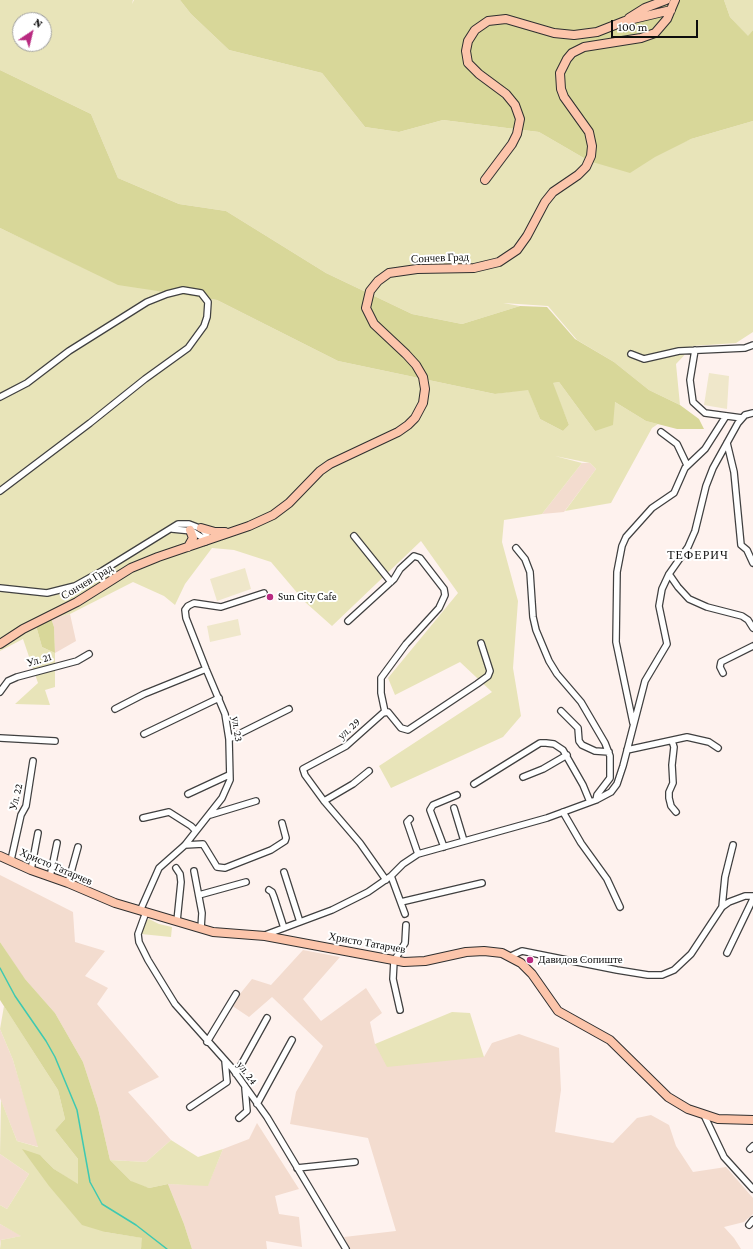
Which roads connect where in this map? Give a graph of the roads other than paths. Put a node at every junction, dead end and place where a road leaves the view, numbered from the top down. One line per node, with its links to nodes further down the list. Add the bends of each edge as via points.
1 (675, 0): 3 (main road, Сончев Град)
2 (663, 2): 3 (main road); 5 (main road, via 637,12)
3 (671, 10): 4 (main road); 6 (main road, Сончев Град)
4 (653, 14): 5 (main road); 6 (main road, via 658,19)
5 (625, 21): 7 (main road, via 597,32 574,34 554,33 506,19 488,21 475,30 468,41 468,62 479,74 506,94 515,105 520,119 512,144)
6 (659, 29): 22 (main road, Сончев Град, via 641,38 584,47 572,53 567,59 560,73 561,89 589,132 591,156 586,167 578,175 553,192 544,202 517,250 499,262 479,267 417,269 389,273 370,291 366,308 374,324 416,366 423,377 423,402 415,418 398,432 340,458 320,471 289,503 273,515)
7 (486, 180)
8 (753, 345): 9 (street, via 745,348)
9 (695, 350): 10 (street, via 644,359); 13 (street, via 690,380 693,402 705,413)
10 (631, 354)
11 (0, 397): 18 (street, via 27,383 69,351 153,299 176,291 189,290 201,293 208,302 204,326 188,348)
12 (753, 413): 14 (street)
13 (726, 416): 14 (street); 17 (street, via 705,449)
14 (742, 418): 16 (street)
15 (661, 432): 17 (street, via 677,444)
16 (727, 443): 27 (street, via 734,472 741,545 747,550); 28 (street, via 708,481 695,532)
17 (687, 465): 46 (street, via 674,493 652,508 626,537 618,559 616,642)
18 (0, 491)
19 (201, 528): 20 (street, via 182,524); 22 (main road, via 215,532); 24 (street, via 207,535)
20 (170, 529): 21 (street); 30 (street, via 75,586 47,593)
21 (190, 530): 24 (street); 25 (main road, via 193,538)
22 (234, 531): 24 (main road, Сончев Град)
23 (354, 536): 29 (street)
24 (205, 542): 25 (main road, Сончев Град)
25 (188, 547): 35 (main road, Сончев Град, via 131,568 77,602 23,629)
26 (516, 548): 54 (street, via 525,559 530,572 533,617 549,661 581,702)
27 (753, 562)
28 (669, 574): 33 (street, via 690,598 707,607 742,616); 46 (street, via 659,599 667,644 648,676)
29 (391, 582): 32 (street); 45 (street, via 402,566 417,556 446,592 439,608 406,644 381,678)
30 (0, 588)
31 (264, 593): 38 (street, ул. 23, via 221,607 194,603 188,606 185,615)
32 (348, 621)
33 (753, 628)
34 (481, 643): 45 (street, via 490,671 488,676 477,684 408,730 402,729)
35 (0, 644)
36 (753, 646): 39 (street, via 721,662)
37 (89, 654): 40 (street, Ул. 21, via 77,661 17,677 8,681)
38 (206, 669): 41 (street, ул. 23); 42 (street, via 144,694)
39 (723, 673)
40 (0, 692)
41 (218, 698): 47 (street); 49 (street, ул. 23, via 225,714)
42 (116, 709)
43 (289, 710): 49 (street)
44 (561, 711): 54 (street, via 578,728 579,741 582,745 595,751)
45 (385, 712): 65 (street, ул. 29, via 346,746 303,770)
46 (634, 725): 53 (street)
47 (144, 734)
48 (0, 738): 50 (street)
49 (229, 739): 58 (street, ул. 23)
50 (55, 741)
51 (672, 741): 52 (street, via 694,738 709,742); 53 (street); 69 (street, via 673,783 669,798)
52 (718, 748)
53 (627, 750): 63 (street, via 617,784 611,792)
54 (609, 752): 63 (street, via 610,778)
55 (567, 755): 59 (street); 60 (street, via 554,744 540,743); 66 (street, via 584,785)
56 (33, 761): 84 (street, Ул. 22, via 26,806)
57 (369, 771): 65 (street)
58 (229, 775): 61 (street); 70 (street, ул. 23, via 226,792)
59 (523, 778)
60 (474, 784)
61 (188, 794)
62 (457, 795): 81 (street, via 433,805 430,810)
63 (596, 800): 66 (street)
64 (256, 801): 70 (street)
65 (324, 801): 90 (street, ул. 29)
66 (590, 802): 68 (street)
67 (454, 808): 76 (street)
68 (563, 812): 76 (street); 99 (street, via 607,879)
69 (676, 812)
70 (208, 815): 74 (street, ул. 23)
71 (143, 818): 74 (street, via 169,812)
72 (410, 818): 82 (street, via 407,822)
73 (282, 824): 78 (street, via 285,841 271,850 225,868 217,867 203,844)
74 (196, 831): 78 (street, ул. 23)
75 (38, 833): 86 (street)
76 (464, 841): 81 (street)
77 (57, 843): 89 (street)
78 (185, 845): 101 (street, ул. 23, via 159,868)
79 (733, 845): 100 (street, via 725,877)
80 (78, 847): 92 (street)
81 (444, 847): 82 (street)
82 (418, 854): 90 (street)
83 (0, 856): 84 (main road, Христо Татарчев)
84 (11, 860): 86 (main road, Христо Татарчев)
85 (176, 868): 103 (street, via 181,882)
86 (31, 870): 89 (main road, Христо Татарчев)
87 (194, 871): 95 (street)
88 (284, 872): 104 (street)
89 (50, 877): 92 (main road, Христо Татарчев)
90 (388, 878): 98 (street, ул. 29); 104 (street, via 368,892 332,910)
91 (246, 882): 95 (street)
92 (68, 883): 101 (main road, Христо Татарчев, via 109,901)
93 (482, 883): 98 (street)
94 (269, 890): 107 (street, via 274,897)
95 (199, 895): 106 (street, via 203,920)
96 (753, 896): 100 (street, via 734,899)
97 (753, 899): 109 (street)
98 (401, 902): 102 (street, ул. 29)
99 (620, 907)
100 (722, 908): 110 (street, via 691,954 674,970 662,975 617,970 522,951)
101 (143, 912): 103 (main road, Христо Татарчев); 116 (street, ул. 24, via 139,942 175,1004)
102 (405, 914)
103 (177, 921): 106 (main road, Христо Татарчев)
104 (300, 922): 107 (street)
105 (406, 925): 111 (street, via 406,943)
106 (201, 928): 108 (main road, Христо Татарчев, via 225,934)
107 (284, 928): 108 (street)
108 (265, 936): 111 (main road, Христо Татарчев)
109 (727, 953)
110 (511, 956): 111 (main road, Христо Татарчев, via 484,951 413,962); 122 (main road, Христо Татарчев, via 532,974 558,1011 610,1040 668,1097)
111 (394, 961): 113 (street, via 393,978)
112 (236, 994): 116 (street)
113 (400, 1010)
114 (267, 1018): 118 (street)
115 (292, 1040): 120 (street)
116 (207, 1042): 117 (street, ул. 24)
117 (225, 1061): 118 (street, ул. 24); 121 (street, via 227,1082)
118 (236, 1074): 119 (street, ул. 24)
119 (245, 1085): 120 (street, ул. 24); 123 (street, via 247,1110)
120 (257, 1104): 126 (street, ул. 24)
121 (190, 1107)
122 (704, 1115): 124 (main road, Христо Татарчев, via 718,1119); 127 (street, via 724,1157)
123 (239, 1118)
124 (753, 1120)
125 (355, 1162): 126 (street)
126 (297, 1168): 128 (street, ул. 24)
127 (753, 1189)
128 (346, 1249)

